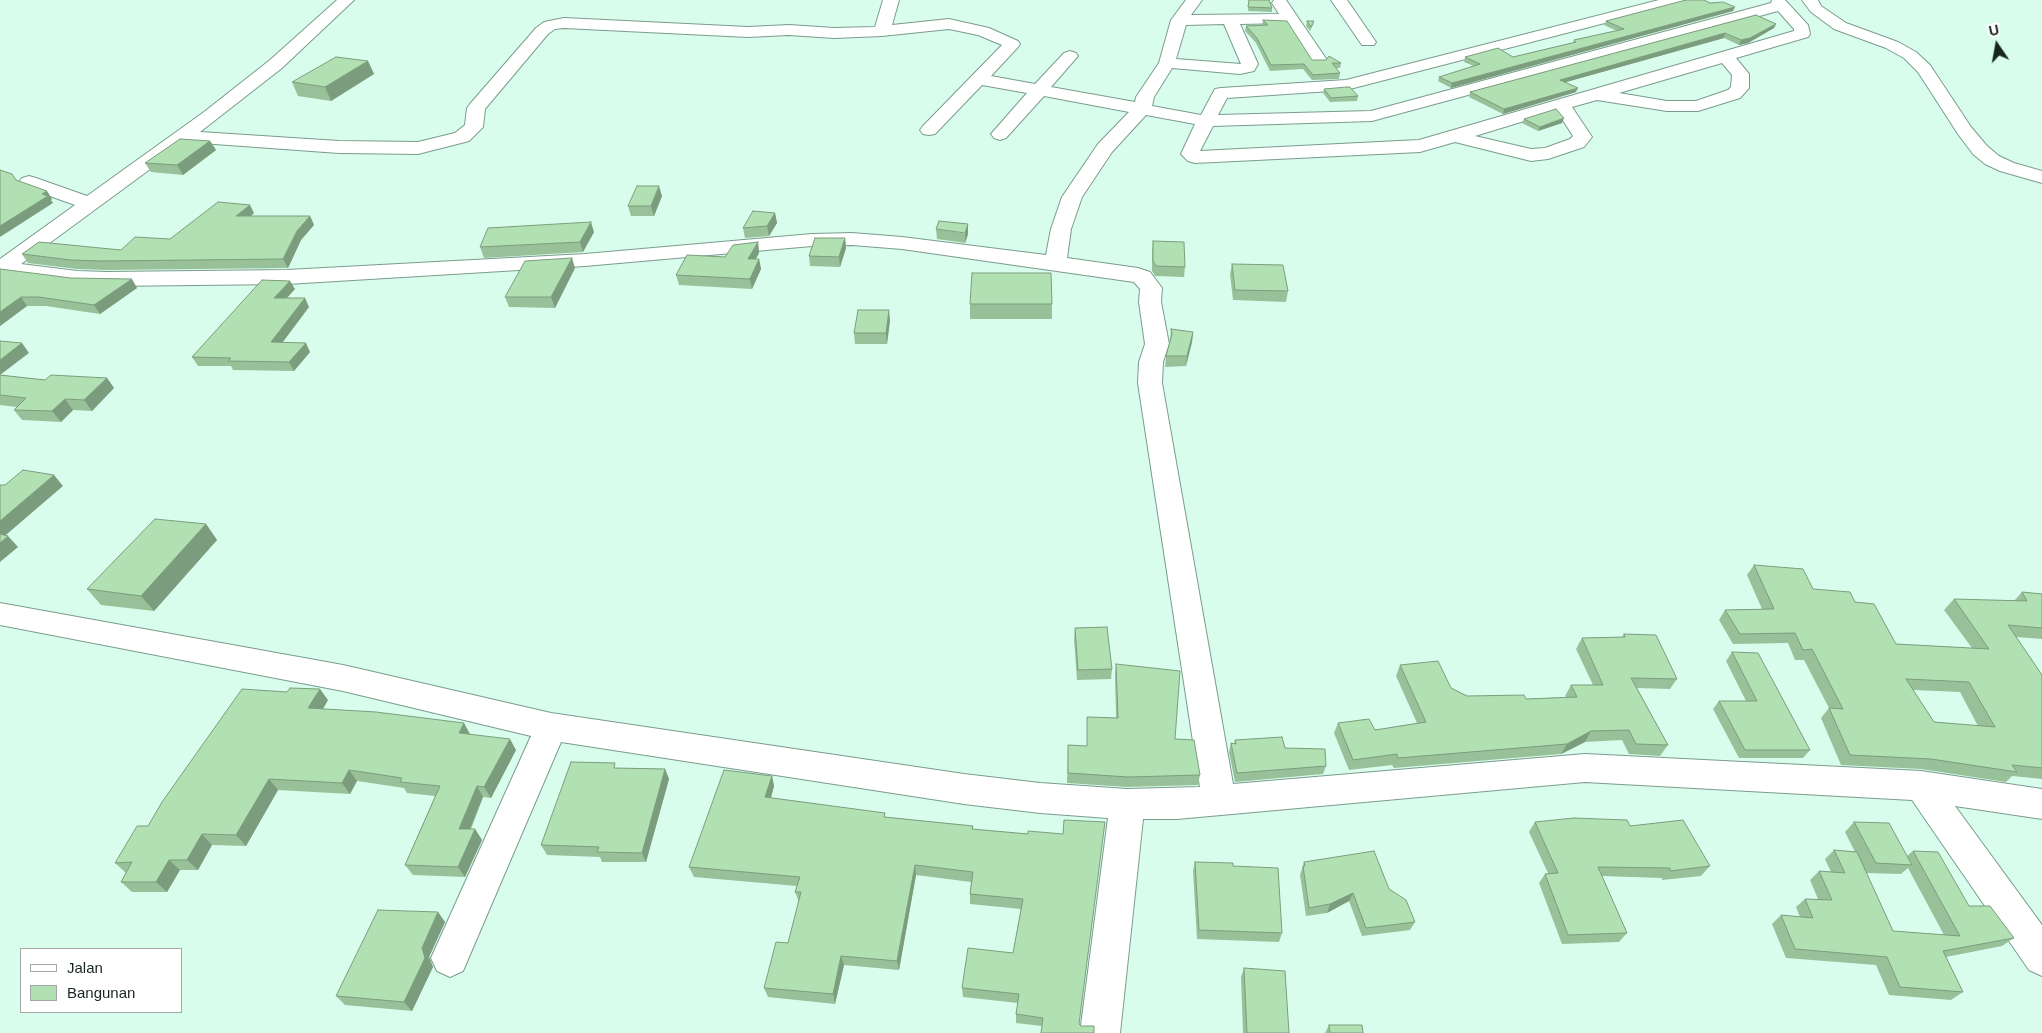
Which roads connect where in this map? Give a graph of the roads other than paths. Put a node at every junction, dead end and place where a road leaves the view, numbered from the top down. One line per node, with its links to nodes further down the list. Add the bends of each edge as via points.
1 (346, 0): 26 (street, via 276,64)
2 (891, 0): 12 (street)
3 (1194, 0): 11 (street)
4 (1278, 0): 9 (street)
5 (1339, 0): 13 (street)
6 (1677, 0): 14 (street)
7 (1810, 0): 30 (street, via 1821,13 1840,26 1910,55 1924,69 1980,150 2007,168)
8 (1782, 2): 16 (street, via 1802,28 1802,34); 19 (street)
9 (1289, 18): 10 (street); 17 (street)
10 (1230, 19): 11 (street); 18 (street, via 1250,64 1248,67)
11 (1179, 20): 18 (street)
12 (882, 31): 20 (street, via 949,24 983,31 1012,44); 26 (street, via 748,32 550,25 476,108 474,127 462,137 418,148 339,147)
13 (1368, 42)
14 (1472, 53): 19 (street); 25 (street, via 1339,86 1223,92)
15 (1070, 56): 21 (street)
16 (1725, 56): 22 (street); 22 (street, via 1741,74 1740,88 1734,94 1698,106 1667,106)
17 (1319, 60)
18 (1167, 63): 24 (street, via 1145,97)
19 (1521, 77): 23 (street); 25 (street, via 1372,116)
20 (980, 79): 21 (street); 27 (street)
21 (1040, 90): 24 (street); 28 (street)
22 (1595, 94): 23 (street)
23 (1567, 103): 29 (street); 29 (street, via 1583,137 1577,143 1548,153 1521,153)
24 (1142, 109): 25 (street); 33 (street, via 1105,148 1072,197 1061,228)
25 (1206, 121): 29 (street, via 1190,152 1192,156 1410,148)
26 (196, 126): 32 (street)
27 (929, 130)
28 (1000, 134)
29 (1455, 136)
30 (2042, 177)
31 (29, 182): 32 (street)
32 (90, 204): 34 (street)
33 (1055, 263): 34 (street, via 902,242 852,239 585,260 288,277 107,279); 38 (street, via 1130,272 1142,277 1151,288 1150,302 1158,344 1151,362 1150,382)
34 (1, 268)
35 (0, 614): 36 (street, via 334,676)
36 (551, 727): 39 (street, via 964,789); 42 (street)
37 (1921, 786): 38 (street, via 1585,768); 40 (street); 41 (street)
38 (1219, 800): 39 (street)
39 (1127, 804): 43 (street)
40 (2042, 804)
41 (2042, 957)
42 (450, 958)
43 (1100, 1033)

